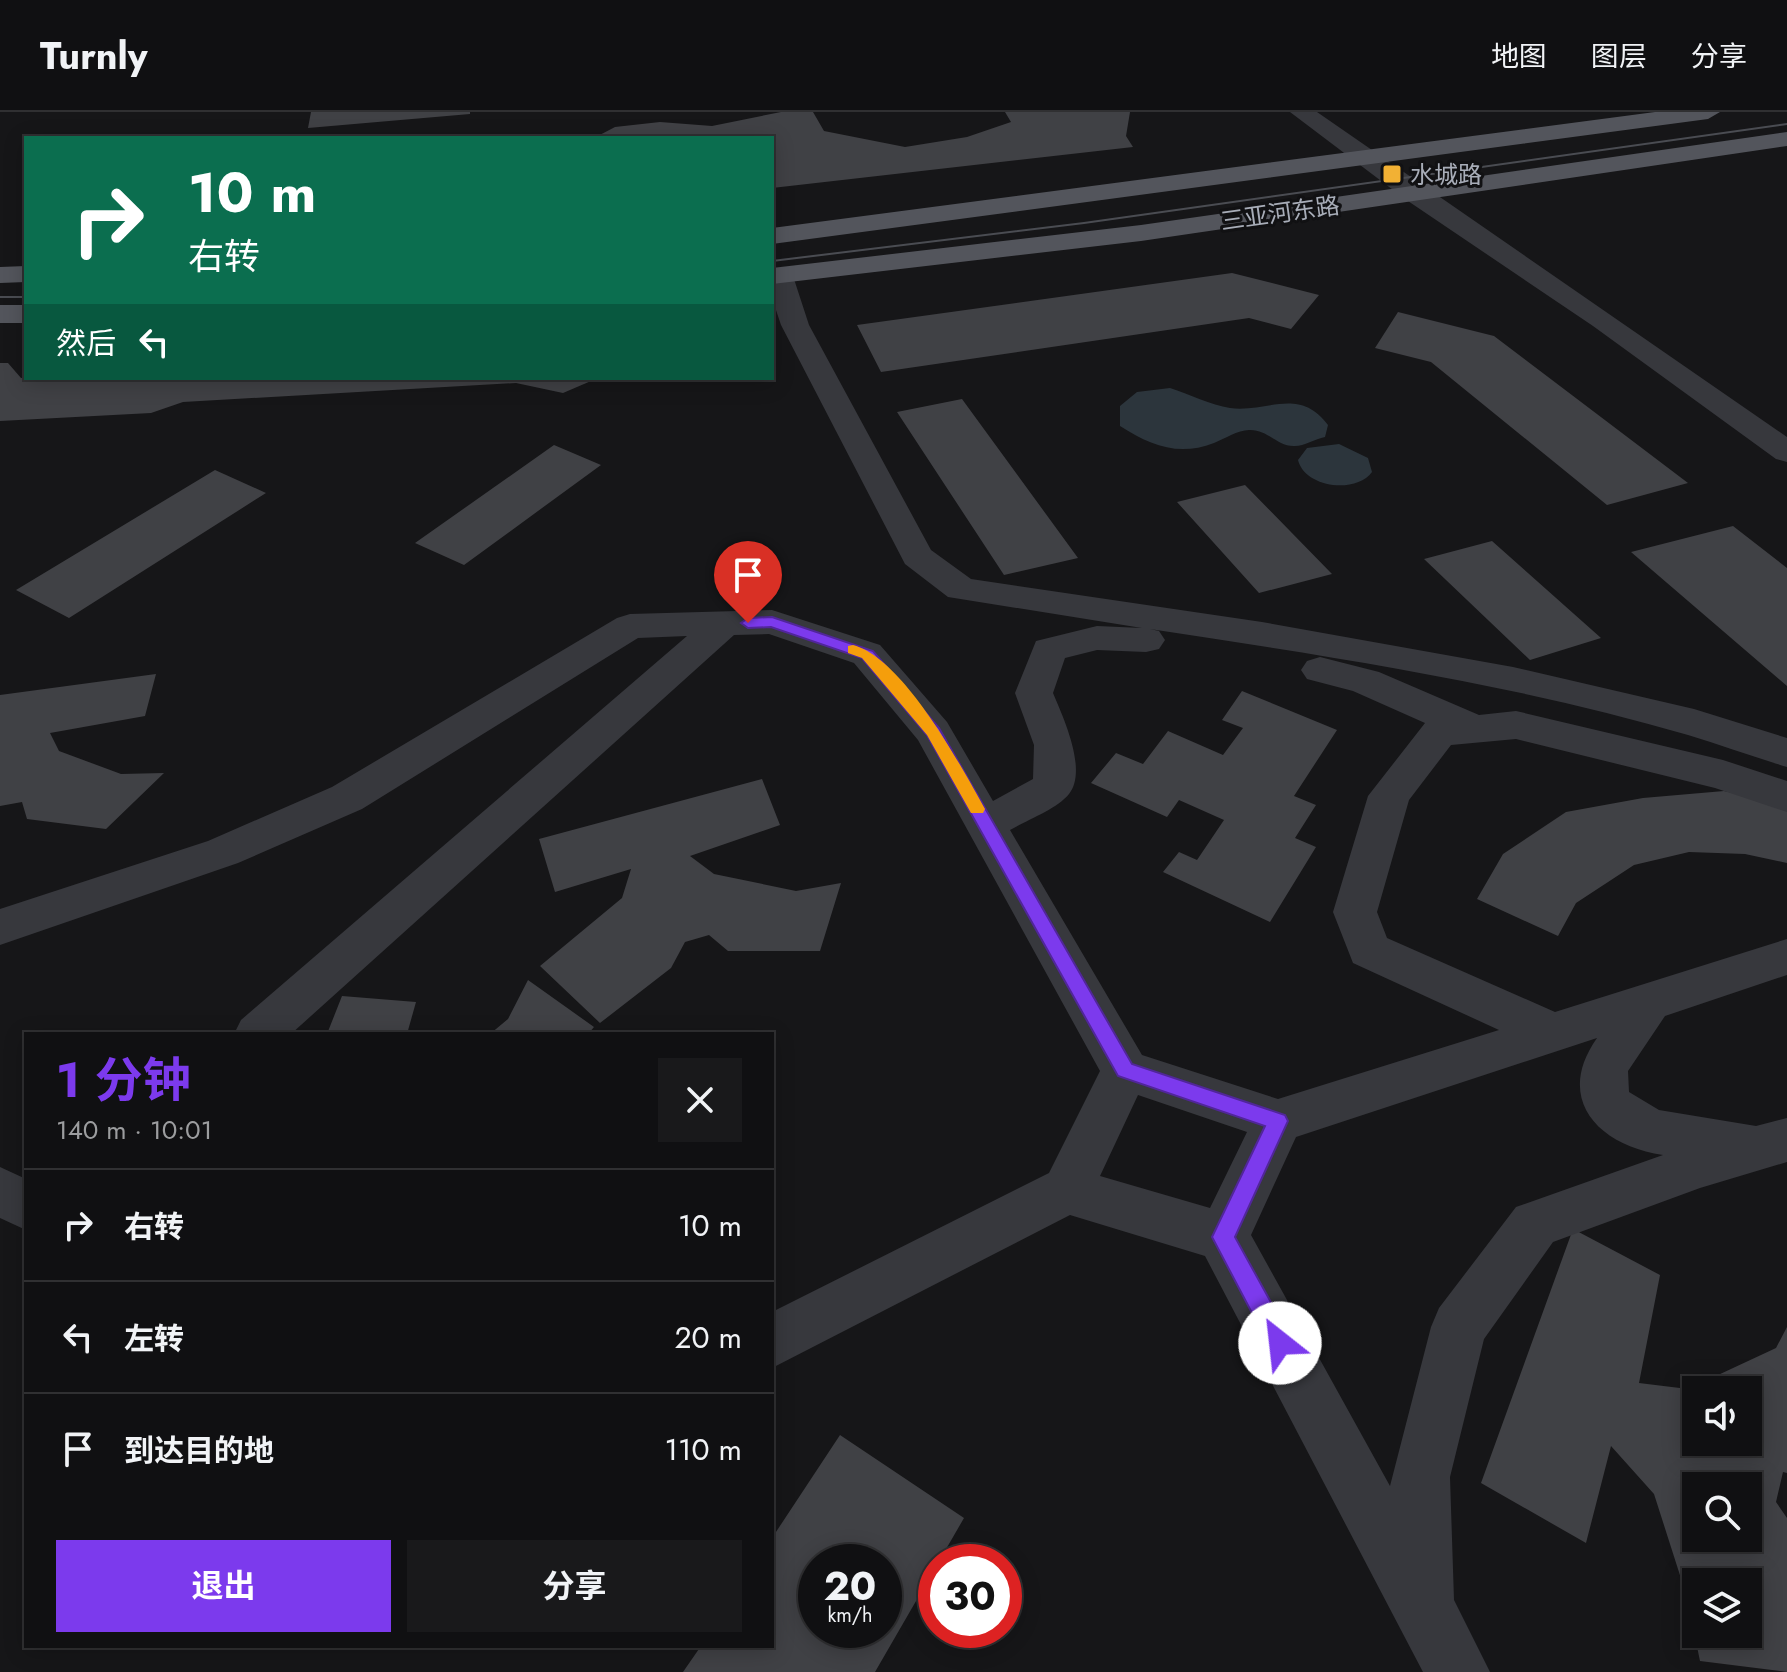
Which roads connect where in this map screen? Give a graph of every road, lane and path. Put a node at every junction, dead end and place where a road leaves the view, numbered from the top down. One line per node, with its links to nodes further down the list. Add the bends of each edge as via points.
1 (1302, 112): 4 (street)
2 (1708, 112): 4 (main road, 三亚河东路)
3 (1787, 139): 5 (main road, 三亚河东路)
4 (1364, 158): 5 (street); 6 (main road, 三亚河东路)
5 (1414, 194): 9 (main road, 三亚河东路); 12 (street)
6 (774, 236)
7 (24, 274): 8 (main road)
8 (0, 275)
9 (775, 276): 15 (street, via 795,325 917,556 961,589 1262,634 1513,680 1694,723)
10 (0, 314): 11 (main road)
11 (24, 314)
12 (1787, 452)
13 (724, 624): 17 (street, via 772,622 867,654 933,732); 18 (street, via 630,626 347,798 223,852); 21 (street)
14 (1474, 729): 16 (street, via 1516,725 1723,775); 17 (street, via 1365,681 1289,662 1212,644 1097,638 1049,650 1034,693 1054,745 1053,786); 22 (street, via 1439,733 1389,796 1355,912 1369,950)
15 (1787, 753)
16 (1787, 797)
17 (986, 825): 23 (street)
18 (0, 927)
19 (1787, 957): 20 (street)
20 (1648, 1002): 22 (street); 25 (street, via 1603,1068 1605,1103 1650,1131)
21 (260, 1032)
22 (1552, 1032): 24 (street)
23 (1125, 1070): 24 (street); 26 (street)
24 (1278, 1121): 29 (street)
25 (1776, 1144): 31 (street, via 1700,1165 1535,1224 1459,1327 1420,1477)
26 (1067, 1190): 29 (street); 30 (street)
27 (0, 1191): 28 (street)
28 (24, 1205)
29 (1223, 1237): 31 (street)
30 (774, 1340)
31 (1423, 1608): 32 (street)
32 (1458, 1672)

